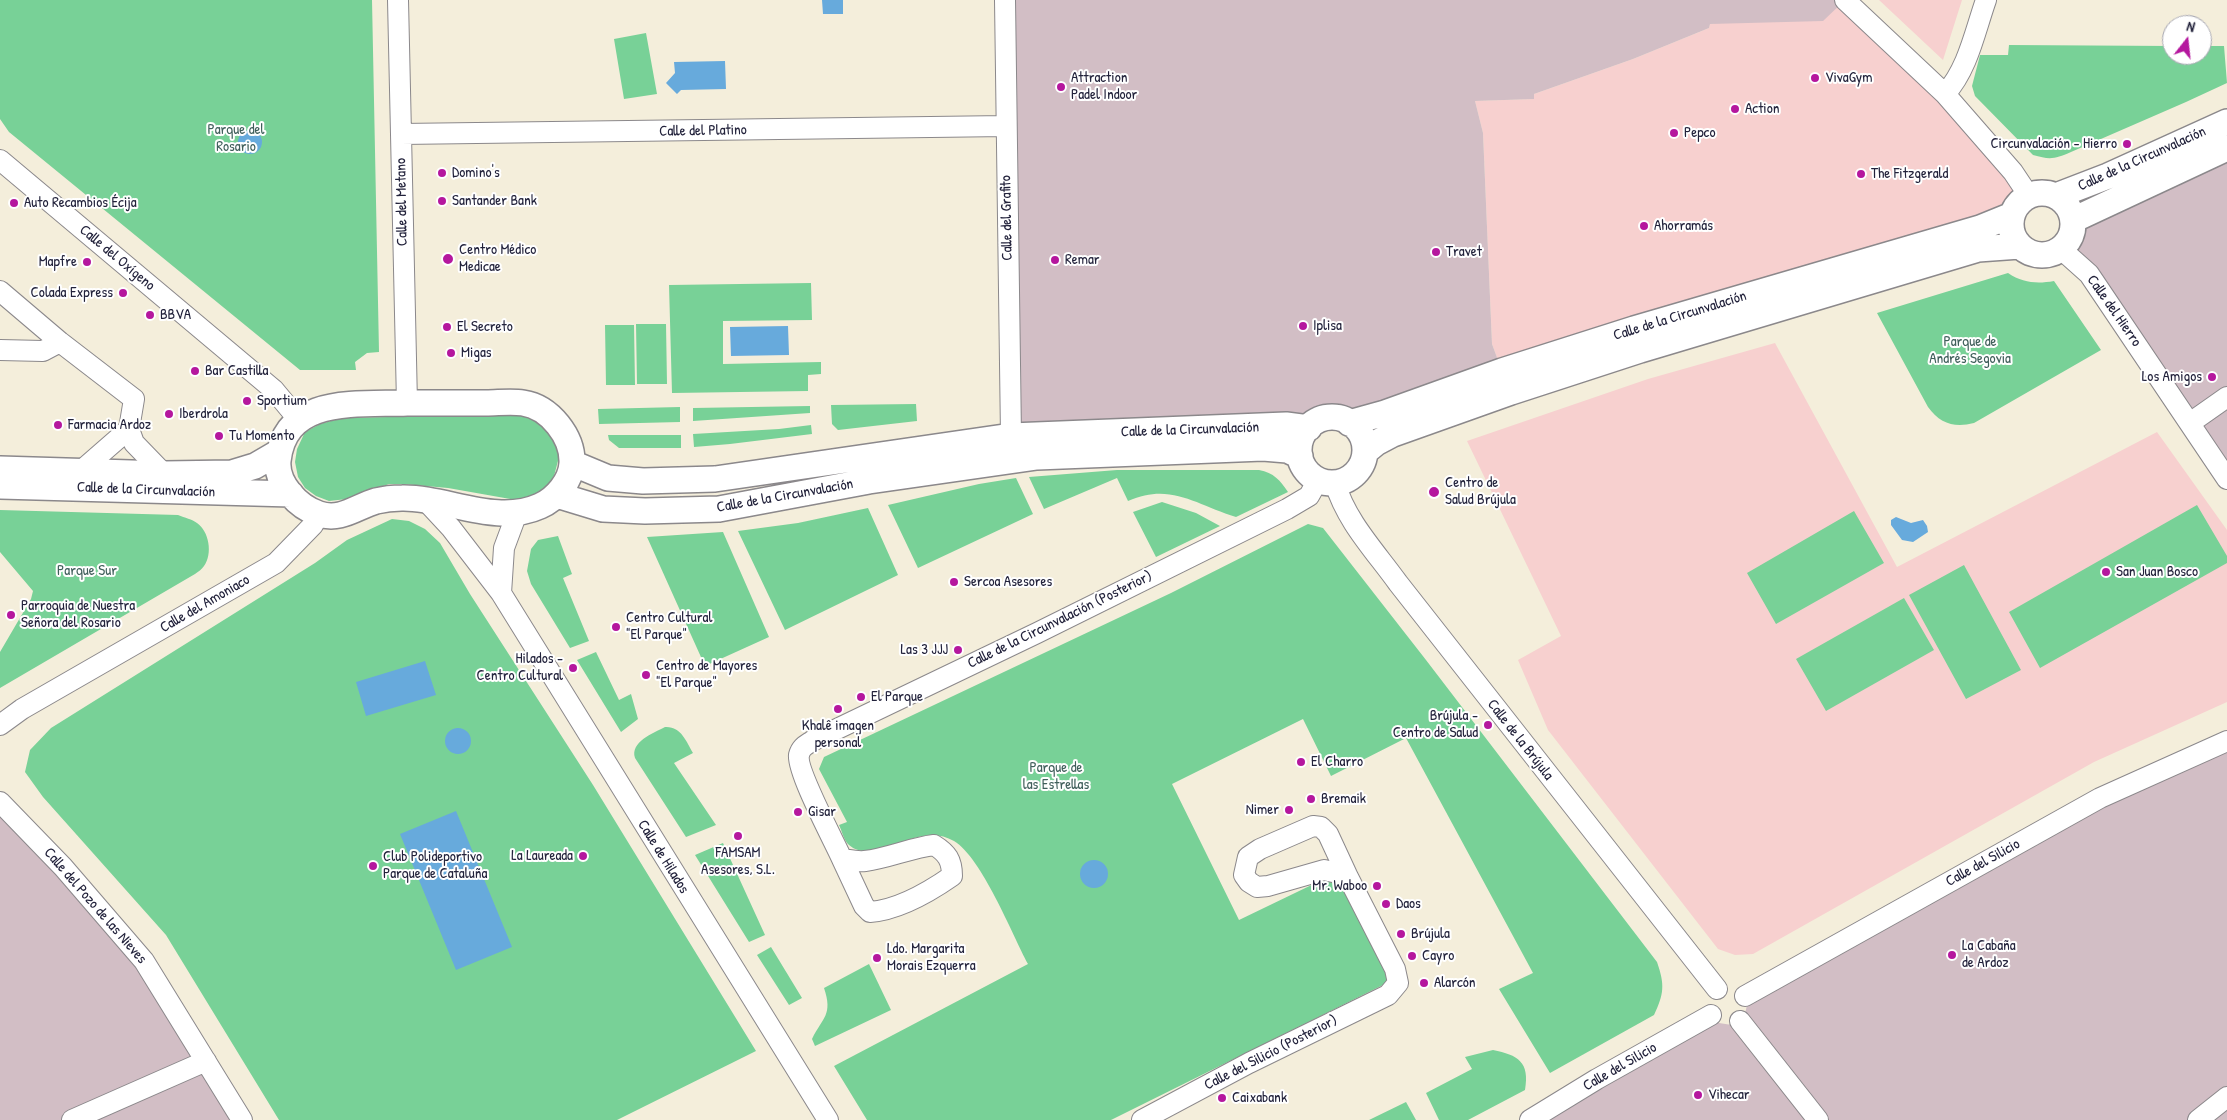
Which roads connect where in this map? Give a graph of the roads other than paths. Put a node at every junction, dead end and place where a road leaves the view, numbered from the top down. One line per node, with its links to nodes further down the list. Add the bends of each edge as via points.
1 (398, 0): 8 (street, Calle del Metano)
2 (1005, 0): 7 (street, Calle del Grafito)
3 (1845, 0): 5 (street)
4 (1986, 0): 5 (street, via 1956,82)
5 (1945, 94): 11 (street, via 2013,172)
6 (2227, 122): 12 (street, Calle de la Circunvalación)
7 (1006, 126): 8 (street, Calle del Platino); 27 (street, Calle del Grafito)
8 (400, 134): 21 (street, Calle del Metano)
9 (2227, 148): 14 (street, Calle de la Circunvalación)
10 (0, 160): 22 (street, Calle del Oxígeno, via 274,390)
11 (2029, 196): 12 (street); 13 (street, via 2020,202)
12 (2056, 196): 14 (street, via 2068,206)
13 (2012, 215): 15 (street, via 2012,232); 23 (street, Calle de la Circunvalación, via 1980,228 1634,329)
14 (2073, 220): 16 (street, via 2071,236)
15 (2020, 246): 16 (street, via 2038,255); 29 (street, Calle de la Circunvalación, via 1978,249 1640,350 1393,434)
16 (2061, 249): 24 (street, Calle del Hierro, via 2089,274)
17 (0, 292): 18 (street)
18 (60, 342): 19 (street, via 43,351); 26 (street, via 134,399)
19 (0, 350)
20 (2227, 398): 24 (street)
21 (406, 403): 22 (street, via 340,406 317,410); 31 (street, via 525,403 544,411 557,424 568,441)
22 (298, 419): 28 (street)
23 (1349, 423): 25 (street, via 1330,418); 29 (street, via 1361,435)
24 (2190, 423): 35 (street, Calle del Hierro)
25 (1309, 428): 27 (street, Calle de la Circunvalación, via 1286,425); 30 (street, via 1301,441)
26 (129, 429): 33 (street); 34 (street, via 134,443)
27 (1012, 448): 30 (street, Calle de la Circunvalación, via 1037,456 1263,448 1287,450); 31 (street, Calle de la Circunvalación, via 715,479 643,481 608,478); 39 (street, Calle de la Circunvalación, via 869,481 720,509 603,509)
28 (279, 452): 34 (street, Calle de la Circunvalación, via 255,466 232,473); 38 (street, via 280,481)
29 (1365, 452): 36 (street, via 1358,470 1345,481)
30 (1300, 456): 36 (street, via 1306,471)
31 (572, 463): 39 (street)
32 (0, 469): 33 (street, Calle de la Circunvalación)
33 (82, 470): 34 (street, Calle de la Circunvalación)
34 (164, 474)
35 (2227, 479)
36 (1327, 481): 47 (street, Calle de la Circunvalación (Posterior), via 1288,509 802,748 799,755 802,772); 49 (street, Calle de la Brújula, via 1351,520 1398,583)
37 (0, 486): 38 (street, Calle de la Circunvalación)
38 (291, 494): 42 (street, via 305,508)
39 (557, 495): 41 (street, via 540,506)
40 (425, 500): 41 (street); 42 (street, via 402,498 376,502 348,514); 43 (street, Calle de Hilados)
41 (518, 513): 43 (street, via 504,548)
42 (319, 514): 44 (street, Calle del Amoniaco, via 313,525 276,563 22,709)
43 (501, 593): 57 (street, Calle de Hilados)
44 (0, 725)
45 (2227, 741): 50 (street, Calle del Silicio, via 2100,798)
46 (0, 802): 53 (street, Calle del Pozo de las Nieves, via 63,867 144,961)
47 (842, 860): 47 (street, via 870,912 884,911 952,876 947,853 934,845 915,847 885,858)
48 (1347, 875): 48 (street, via 1328,834 1322,827 1312,826 1248,857 1244,875 1256,887 1324,870); 58 (street, Calle del Silicio (Posterior), via 1394,969 1398,983 1388,995)
49 (1717, 989): 50 (street, via 1727,986 1738,989); 51 (street, via 1710,996)
50 (1745, 996): 52 (street, via 1746,1010)
51 (1711, 1016): 52 (street, via 1719,1023 1732,1025); 59 (street, Calle del Silicio)
52 (1740, 1020): 60 (street)
53 (206, 1061): 55 (street); 56 (street, Calle del Pozo de las Nieves)
54 (2227, 1097): 61 (street)
55 (72, 1120)
56 (242, 1120)
57 (828, 1120)
58 (1142, 1120)
59 (1530, 1120)
60 (1818, 1120)
61 (2198, 1120)

